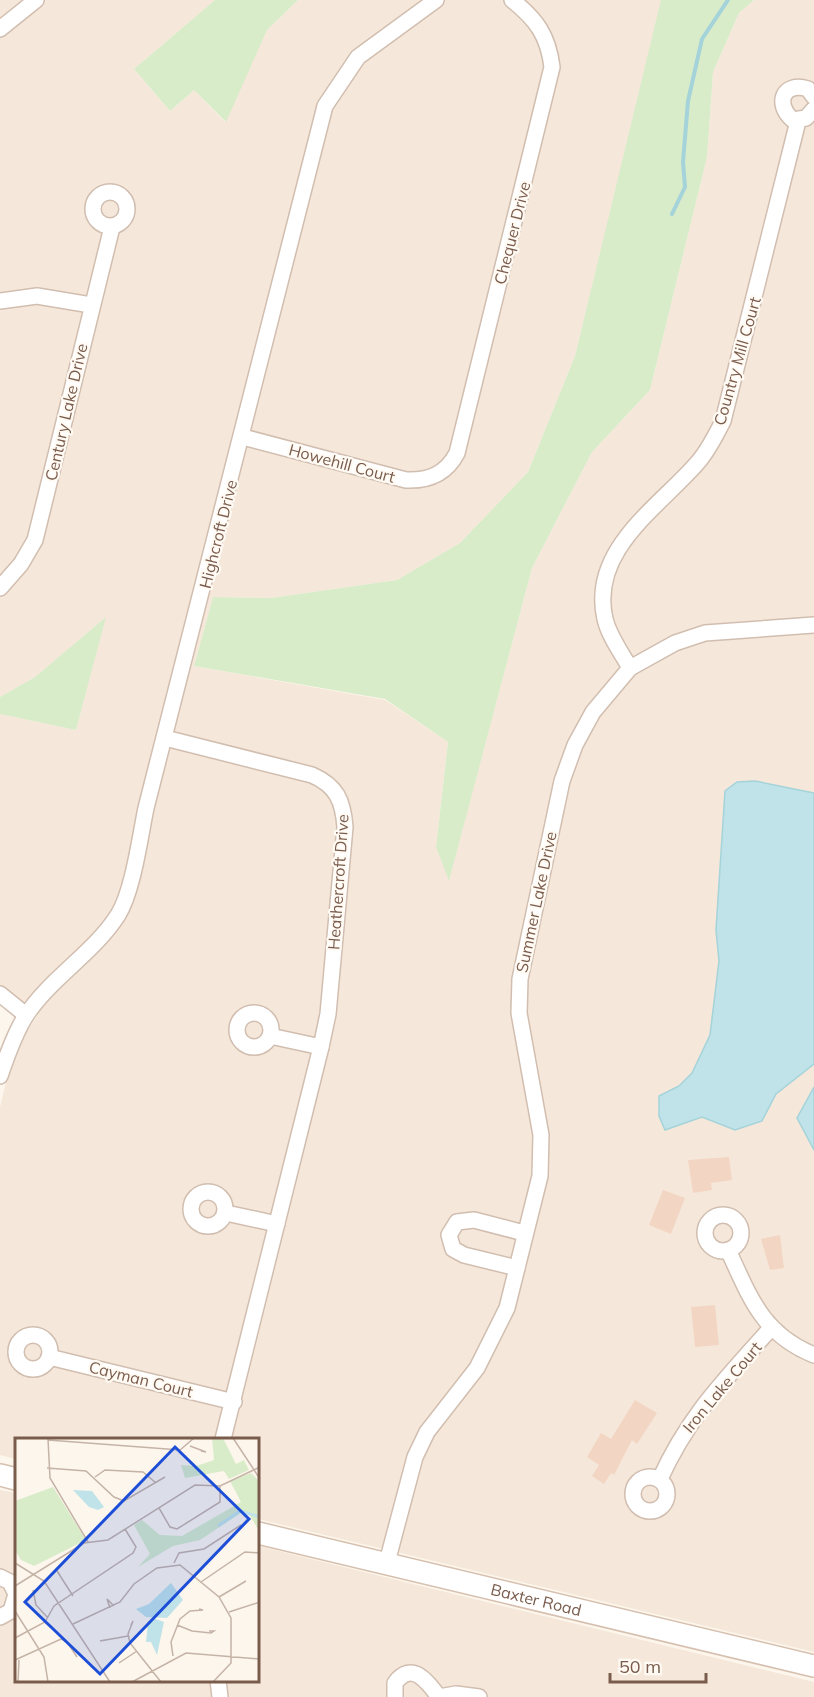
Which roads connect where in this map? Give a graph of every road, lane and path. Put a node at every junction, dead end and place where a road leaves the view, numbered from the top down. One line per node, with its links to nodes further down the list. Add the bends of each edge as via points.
1 (36, 0): 4 (street)
2 (436, 0): 11 (street, Highcroft Drive, via 358,57 326,106)
3 (512, 0): 12 (street, Chequer Drive, via 541,28 550,47 552,67 457,453)
4 (0, 29)
5 (814, 97): 7 (street, via 801,86 793,87 784,96 785,113)
6 (814, 109): 7 (street)
7 (798, 121): 15 (street, Country Mill Court, via 723,421 699,461 624,540 604,580 605,619)
8 (111, 227): 10 (street, Century Lake Drive)
9 (0, 300): 10 (street, via 38,296)
10 (91, 305): 13 (street, Century Lake Drive, via 34,540 21,564)
11 (243, 437): 12 (street, Howehill Court, via 406,480 420,481); 16 (street, Highcroft Drive)
12 (441, 473)
13 (0, 588)
14 (814, 625): 15 (street, Summer Lake Drive, via 705,633)
15 (630, 668): 24 (street, Summer Lake Drive, via 593,712 575,745 562,781 523,958 519,1013 541,1135 540,1176)
16 (165, 738): 18 (street, Highcroft Drive, via 120,913 100,940); 20 (street, Heathercroft Drive, via 312,775 339,793 345,827 328,1014)
17 (0, 994): 18 (street)
18 (26, 1015): 21 (street, Highcroft Drive)
19 (270, 1036): 20 (street)
20 (321, 1047): 23 (street, Heathercroft Drive)
21 (0, 1076)
22 (226, 1213): 23 (street)
23 (277, 1224): 30 (street, Heathercroft Drive)
24 (524, 1233): 26 (street, Summer Lake Drive); 26 (street, via 474,1220 457,1222 449,1235 453,1249 464,1255)
25 (728, 1250): 27 (street, via 755,1308)
26 (517, 1268): 36 (street, Summer Lake Drive, via 507,1308 488,1350 427,1432 415,1457)
27 (771, 1328): 28 (street); 34 (street, Iron Lake Court, via 689,1423)
28 (814, 1355)
29 (49, 1357): 30 (street, Cayman Court)
30 (234, 1402): 31 (street, Heathercroft Drive)
31 (223, 1438)
32 (0, 1475): 33 (main road)
33 (15, 1479)
34 (660, 1479)
35 (260, 1534): 36 (main road, Baxter Road)
36 (386, 1566): 39 (main road, Baxter Road)
37 (0, 1576): 38 (street, via 14,1588)
38 (15, 1594)
39 (814, 1666)
40 (218, 1682): 41 (street)
41 (220, 1697)
42 (395, 1697): 43 (street, via 395,1683 412,1672 424,1677 439,1697)
43 (479, 1697)

